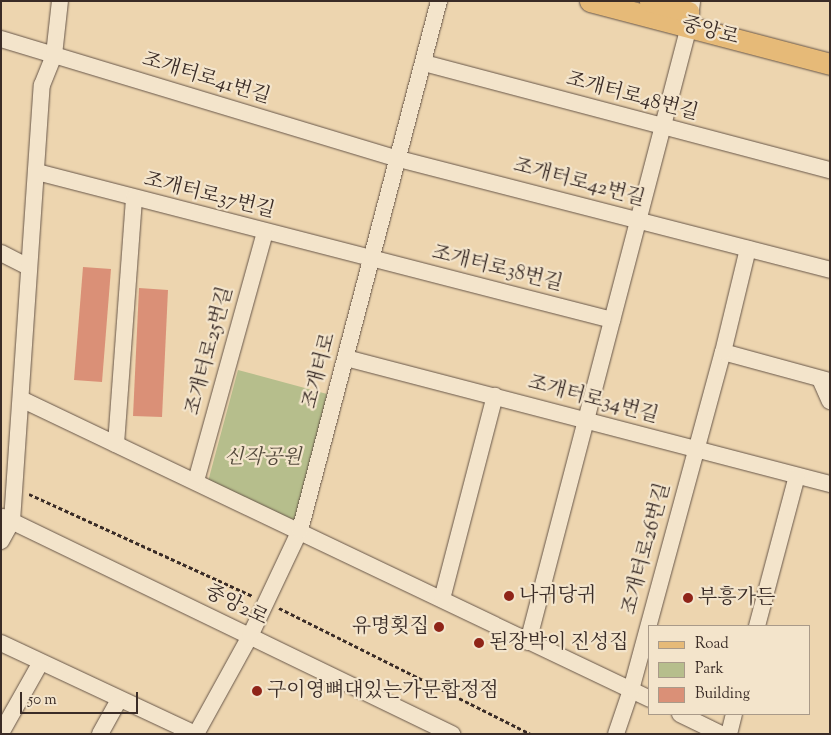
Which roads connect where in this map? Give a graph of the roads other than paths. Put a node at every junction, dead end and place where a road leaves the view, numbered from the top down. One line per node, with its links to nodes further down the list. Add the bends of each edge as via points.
1 (60, 1): 8 (street)
2 (439, 1): 9 (street, 조개터로)
3 (590, 1): 5 (main road, 중앙로)
4 (650, 1): 5 (main road, 중앙로)
5 (691, 14): 7 (main road, 중앙로); 10 (main road, 중앙로); 11 (street)
6 (3, 43): 8 (street, 조개터로41번길)
7 (830, 52)
8 (54, 55): 12 (street, 조개터로41번길); 14 (street, via 42,85)
9 (424, 63): 11 (street, 조개터로48번길); 12 (street, 조개터로)
10 (830, 64)
11 (663, 127): 13 (street, 조개터로48번길); 16 (street)
12 (400, 159): 16 (street, 조개터로42번길); 20 (street, 조개터로)
13 (830, 170)
14 (37, 172): 15 (street, 조개터로37번길); 21 (street)
15 (134, 199): 17 (street, 조개터로37번길); 31 (street)
16 (639, 221): 18 (street, 조개터로42번길); 23 (street)
17 (265, 232): 20 (street, 조개터로37번길); 34 (street, 조개터로25번길)
18 (748, 249): 22 (street, 조개터로42번길); 24 (street)
19 (1, 253): 21 (street)
20 (371, 258): 23 (street, 조개터로38번길); 25 (street, 조개터로)
21 (28, 267): 28 (street)
22 (830, 270)
23 (612, 320): 30 (street)
24 (723, 352): 26 (street); 32 (street)
25 (346, 358): 27 (street, 조개터로34번길); 37 (street, 조개터로)
26 (825, 380): 29 (street)
27 (495, 396): 30 (street, 조개터로34번길); 39 (street)
28 (21, 399): 31 (street); 36 (street)
29 (830, 401)
30 (586, 420): 32 (street, 조개터로34번길); 44 (street)
31 (116, 444): 34 (street)
32 (695, 448): 33 (street, 조개터로34번길); 40 (street, 조개터로26번길)
33 (797, 476): 35 (street, 조개터로34번길); 41 (street)
34 (196, 481): 37 (street)
35 (830, 484)
36 (7, 518): 38 (street); 43 (street, 중앙2로)
37 (300, 530): 39 (street); 43 (street, 조개터로)
38 (1, 541)
39 (442, 599): 44 (street)
40 (649, 625)
41 (757, 625)
42 (648, 629): 47 (street, 조개터로26번길)
43 (250, 636): 54 (street, 조개터로); 55 (street, 중앙2로)
44 (528, 642): 47 (street)
45 (1, 643): 46 (street)
46 (41, 662): 49 (street); 52 (street)
47 (632, 690): 48 (street); 56 (street, 조개터로26번길)
48 (648, 698)
49 (119, 700): 53 (street); 54 (street)
50 (682, 715): 57 (street)
51 (734, 715): 58 (street)
52 (1, 734)
53 (100, 734)
54 (195, 734)
55 (452, 734)
56 (616, 734)
57 (721, 734)
58 (729, 734)

